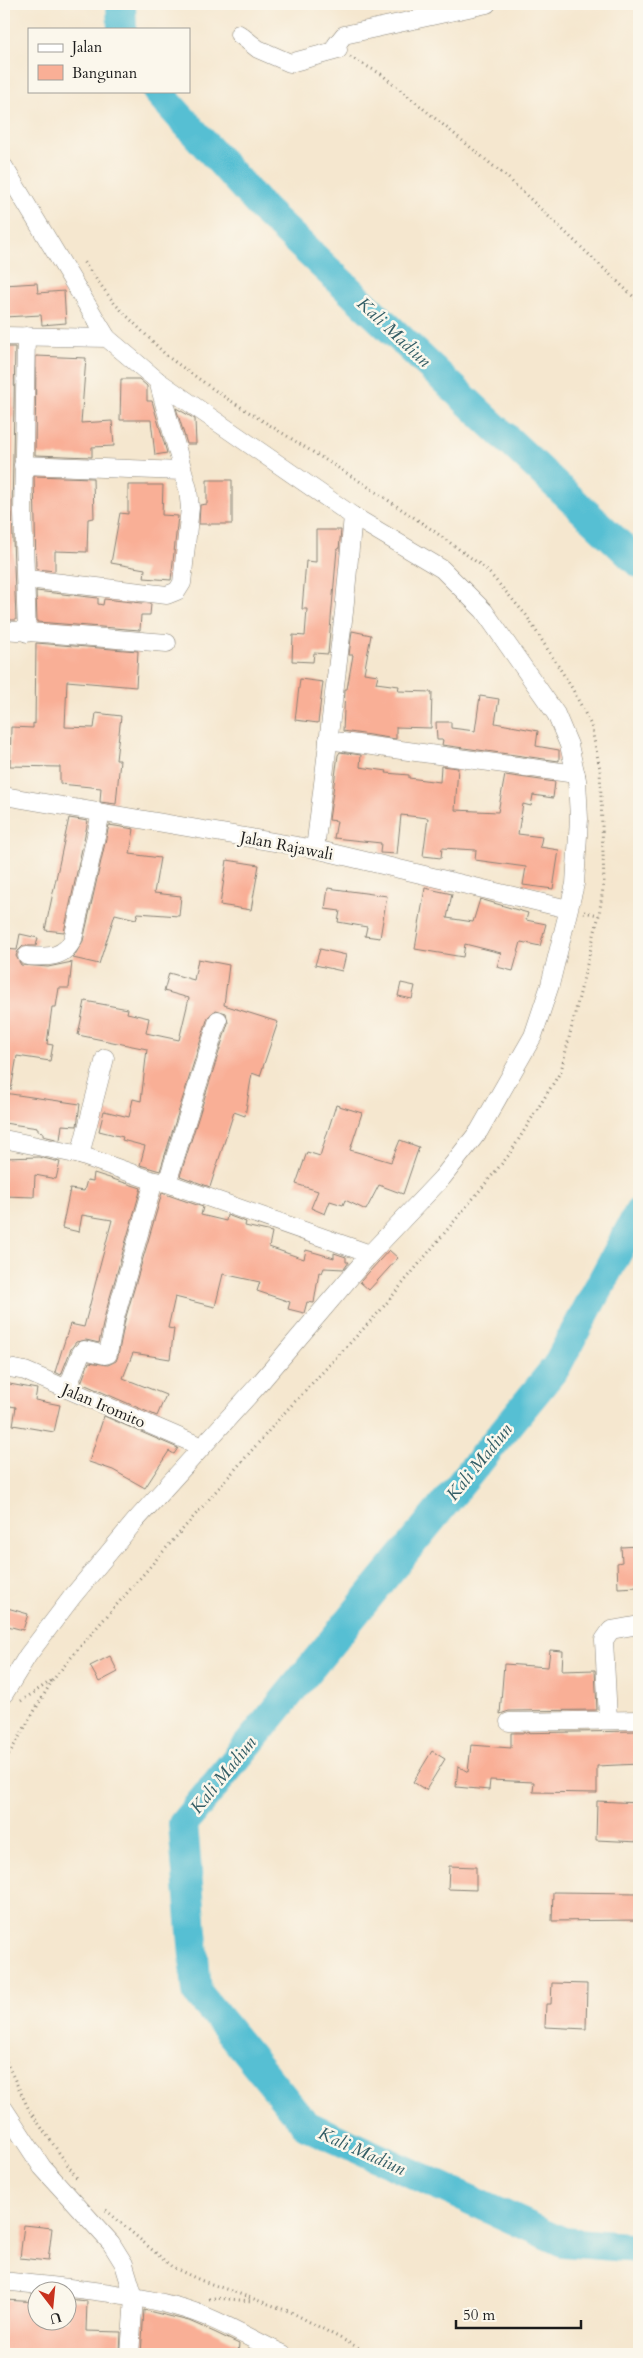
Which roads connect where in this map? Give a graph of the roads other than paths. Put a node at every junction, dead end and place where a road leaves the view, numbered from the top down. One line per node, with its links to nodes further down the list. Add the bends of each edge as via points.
1 (487, 4): 2 (street, via 344,35 337,48 290,63 258,49)
2 (239, 34)
3 (4, 167): 6 (street)
4 (4, 336): 5 (street)
5 (26, 336): 6 (street); 8 (street)
6 (107, 338): 7 (street)
7 (158, 381): 9 (street); 10 (street)
8 (23, 466): 9 (street); 11 (street)
9 (182, 471): 11 (street, via 190,508 182,583 177,591 167,595)
10 (353, 516): 15 (street); 16 (street, via 442,569 484,611 556,714 569,745)
11 (27, 579): 13 (street)
12 (4, 630): 13 (street)
13 (28, 633): 14 (street)
14 (167, 643)
15 (328, 740): 16 (street); 19 (street)
16 (576, 774): 20 (street, via 578,856 576,884)
17 (4, 796): 18 (street, Jalan Rajawali)
18 (101, 813): 19 (street, Jalan Rajawali); 21 (street, via 73,939 69,946 52,956)
19 (315, 849): 20 (street, Jalan Rajawali)
20 (568, 909): 27 (street, via 550,985 533,1036 513,1074 479,1130 442,1178)
21 (27, 956)
22 (218, 1020): 26 (street)
23 (105, 1058): 25 (street)
24 (4, 1139): 25 (street)
25 (80, 1156): 26 (street)
26 (160, 1182): 27 (street); 29 (street, via 115,1318 108,1354 84,1350 80,1353)
27 (370, 1254): 30 (street)
28 (4, 1367): 29 (street, Jalan Iromito, via 24,1371)
29 (67, 1389): 30 (street, Jalan Iromito)
30 (202, 1447): 32 (street, via 72,1597 28,1655)
31 (639, 1625): 33 (street, via 611,1630 604,1640)
32 (10, 1699)
33 (608, 1719): 34 (street); 35 (street)
34 (639, 1720)
35 (509, 1722)
36 (4, 2109): 38 (street, via 42,2167 110,2243 124,2264)
37 (4, 2281): 38 (street)
38 (134, 2297): 39 (street, via 217,2320); 40 (street)
39 (258, 2348): 41 (street)
40 (130, 2354)
41 (283, 2354)

